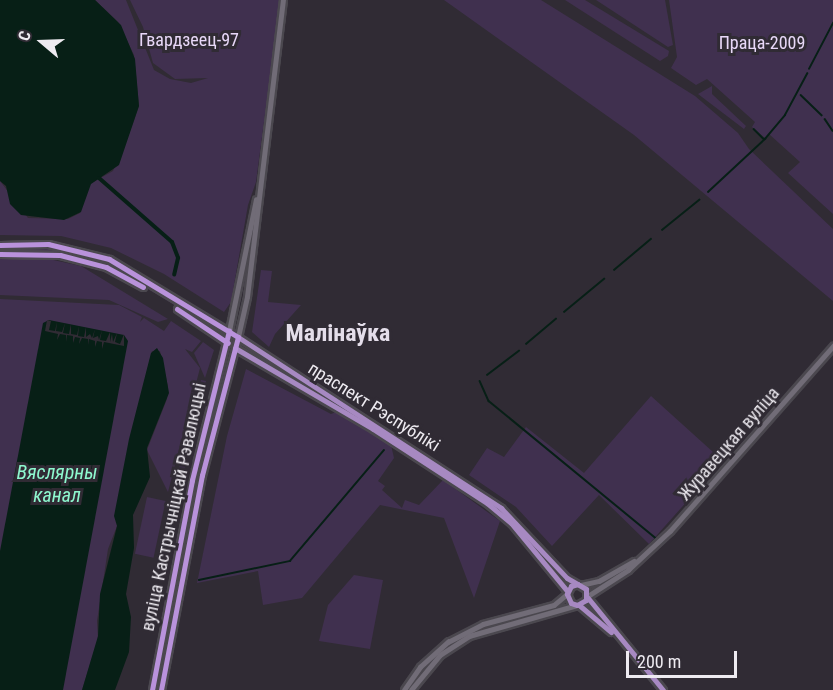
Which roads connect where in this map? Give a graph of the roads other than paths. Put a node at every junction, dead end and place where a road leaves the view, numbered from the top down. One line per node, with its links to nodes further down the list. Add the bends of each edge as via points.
1 (283, 0): 2 (street)
2 (259, 188): 7 (street); 8 (street, via 247,297)
3 (0, 245): 7 (highway, праспект Рэспублікі, via 58,245 109,259)
4 (0, 254): 5 (highway, via 38,253 81,260 106,267)
5 (143, 287)
6 (177, 309): 9 (highway, праспект Рэспублікі)
7 (229, 332): 8 (highway, праспект Рэспублікі); 9 (highway, вуліца Кастрычніцкай Рэвалюцыі)
8 (238, 337): 11 (highway, вуліца Кастрычніцкай Рэвалюцыі); 13 (main road, праспект Рэспублікі, via 501,508 563,574)
9 (226, 342): 11 (highway, праспект Рэспублікі); 14 (highway, вуліца Кастрычніцкай Рэвалюцыі, via 200,441)
10 (833, 346): 12 (street, Журавецкая вуліца, via 683,518)
11 (235, 348): 15 (highway, вуліца Кастрычніцкай Рэвалюцыі, via 202,475); 16 (main road, праспект Рэспублікі, via 374,429 487,503 511,523)
12 (642, 557): 13 (street, Журавецкая вуліца, via 599,581); 17 (street, Журавецкая вуліца)
13 (580, 585): 16 (main road); 17 (main road, праспект Рэспублікі)
14 (170, 591): 15 (highway); 19 (highway, вуліца Кастрычніцкай Рэвалюцыі)
15 (179, 592): 20 (highway, вуліца Кастрычніцкай Рэвалюцыі)
16 (567, 593): 18 (main road, праспект Рэспублікі, via 571,603); 24 (street, via 556,604 483,624 448,642 420,667)
17 (588, 597): 18 (main road); 21 (main road, праспект Рэспублікі)
18 (578, 605): 21 (main road, праспект Рэспублікі); 25 (street, via 469,636 436,659)
19 (167, 608): 20 (highway); 22 (highway, вуліца Кастрычніцкай Рэвалюцыі)
20 (176, 610): 23 (highway, вуліца Кастрычніцкай Рэвалюцыі)
21 (619, 639): 26 (main road)
22 (152, 690)
23 (161, 690)
24 (404, 690)
25 (411, 690)
26 (663, 690)

